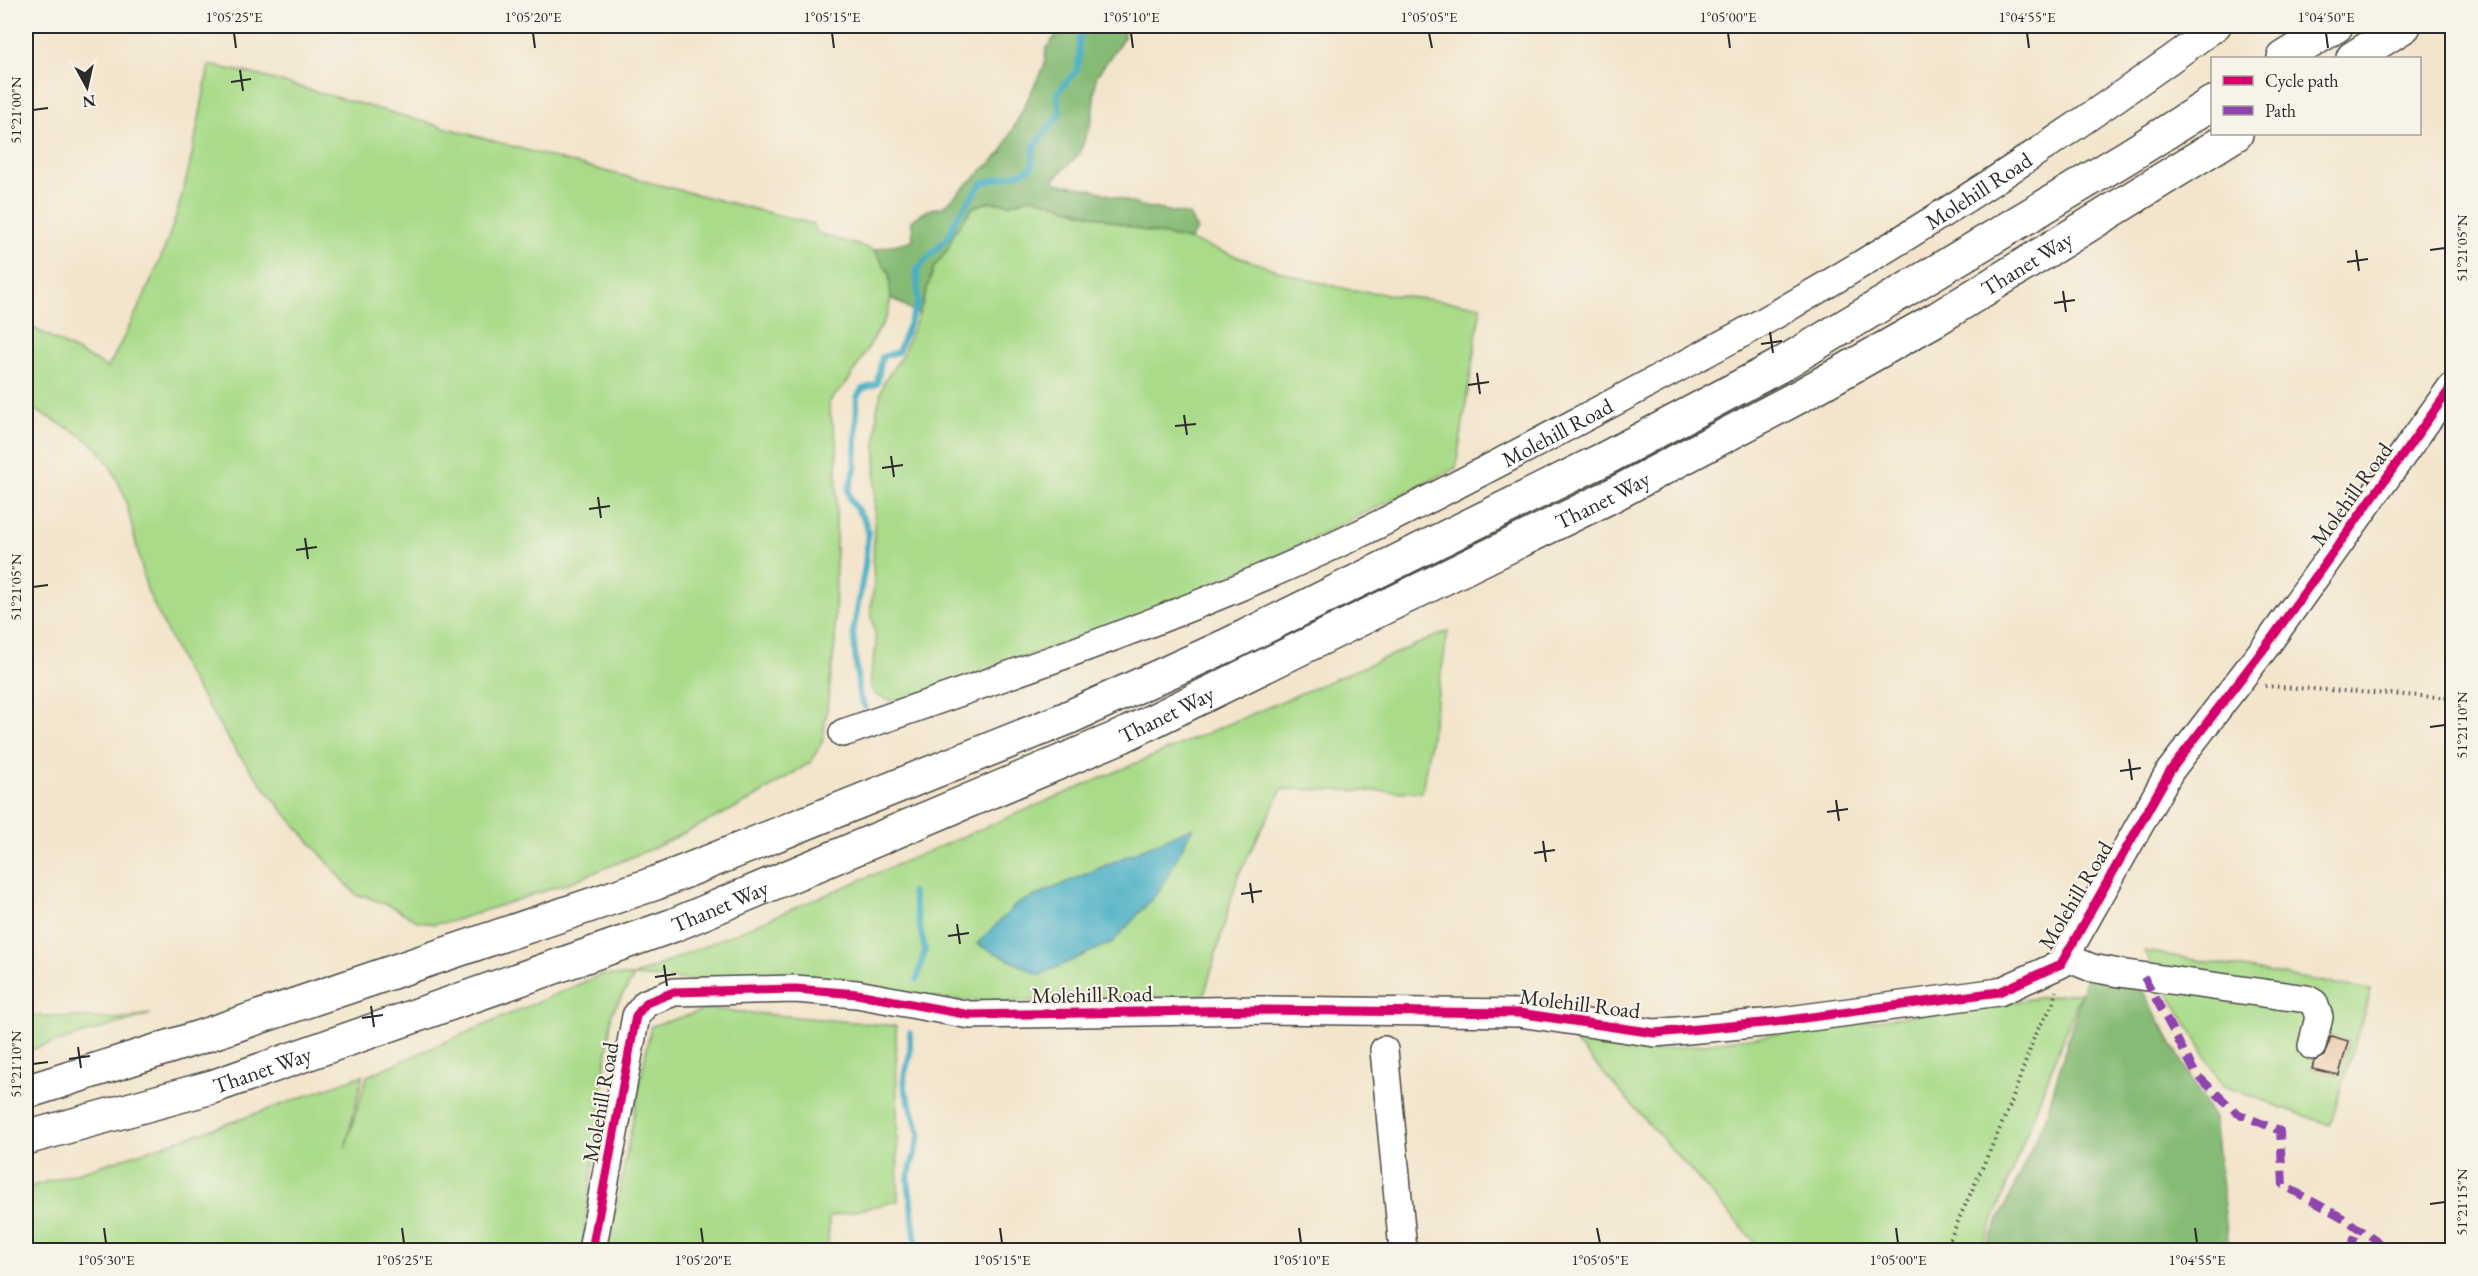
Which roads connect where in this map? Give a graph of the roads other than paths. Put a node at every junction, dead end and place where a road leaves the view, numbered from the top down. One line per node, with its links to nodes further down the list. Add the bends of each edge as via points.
1 (2217, 26): 9 (street, Molehill Road, via 2096,114 1786,309 1359,534 1180,611)
2 (2336, 26): 4 (highway)
3 (2404, 26): 5 (highway)
4 (2286, 57)
5 (2355, 57)
6 (2211, 104): 13 (highway, Thanet Way, via 1777,367 1608,457 1217,650 1065,719 656,883)
7 (2234, 135): 14 (highway, Thanet Way, via 1938,318 1800,396 1607,498 1122,736 674,925 212,1087)
8 (2452, 386): 10 (street, Molehill Road, via 2170,771)
9 (843, 733)
10 (2063, 960): 11 (street, via 2119,974 2307,999 2314,1003 2319,1017); 15 (street, Molehill Road, via 1999,992 1774,1022 1655,1033 1519,1013 1260,1010 970,1015 857,994 795,989 674,992 646,1004 636,1016)
11 (2312, 1046)
12 (1384, 1050): 16 (street)
13 (26, 1092)
14 (26, 1138)
15 (592, 1251)
16 (1403, 1251)

